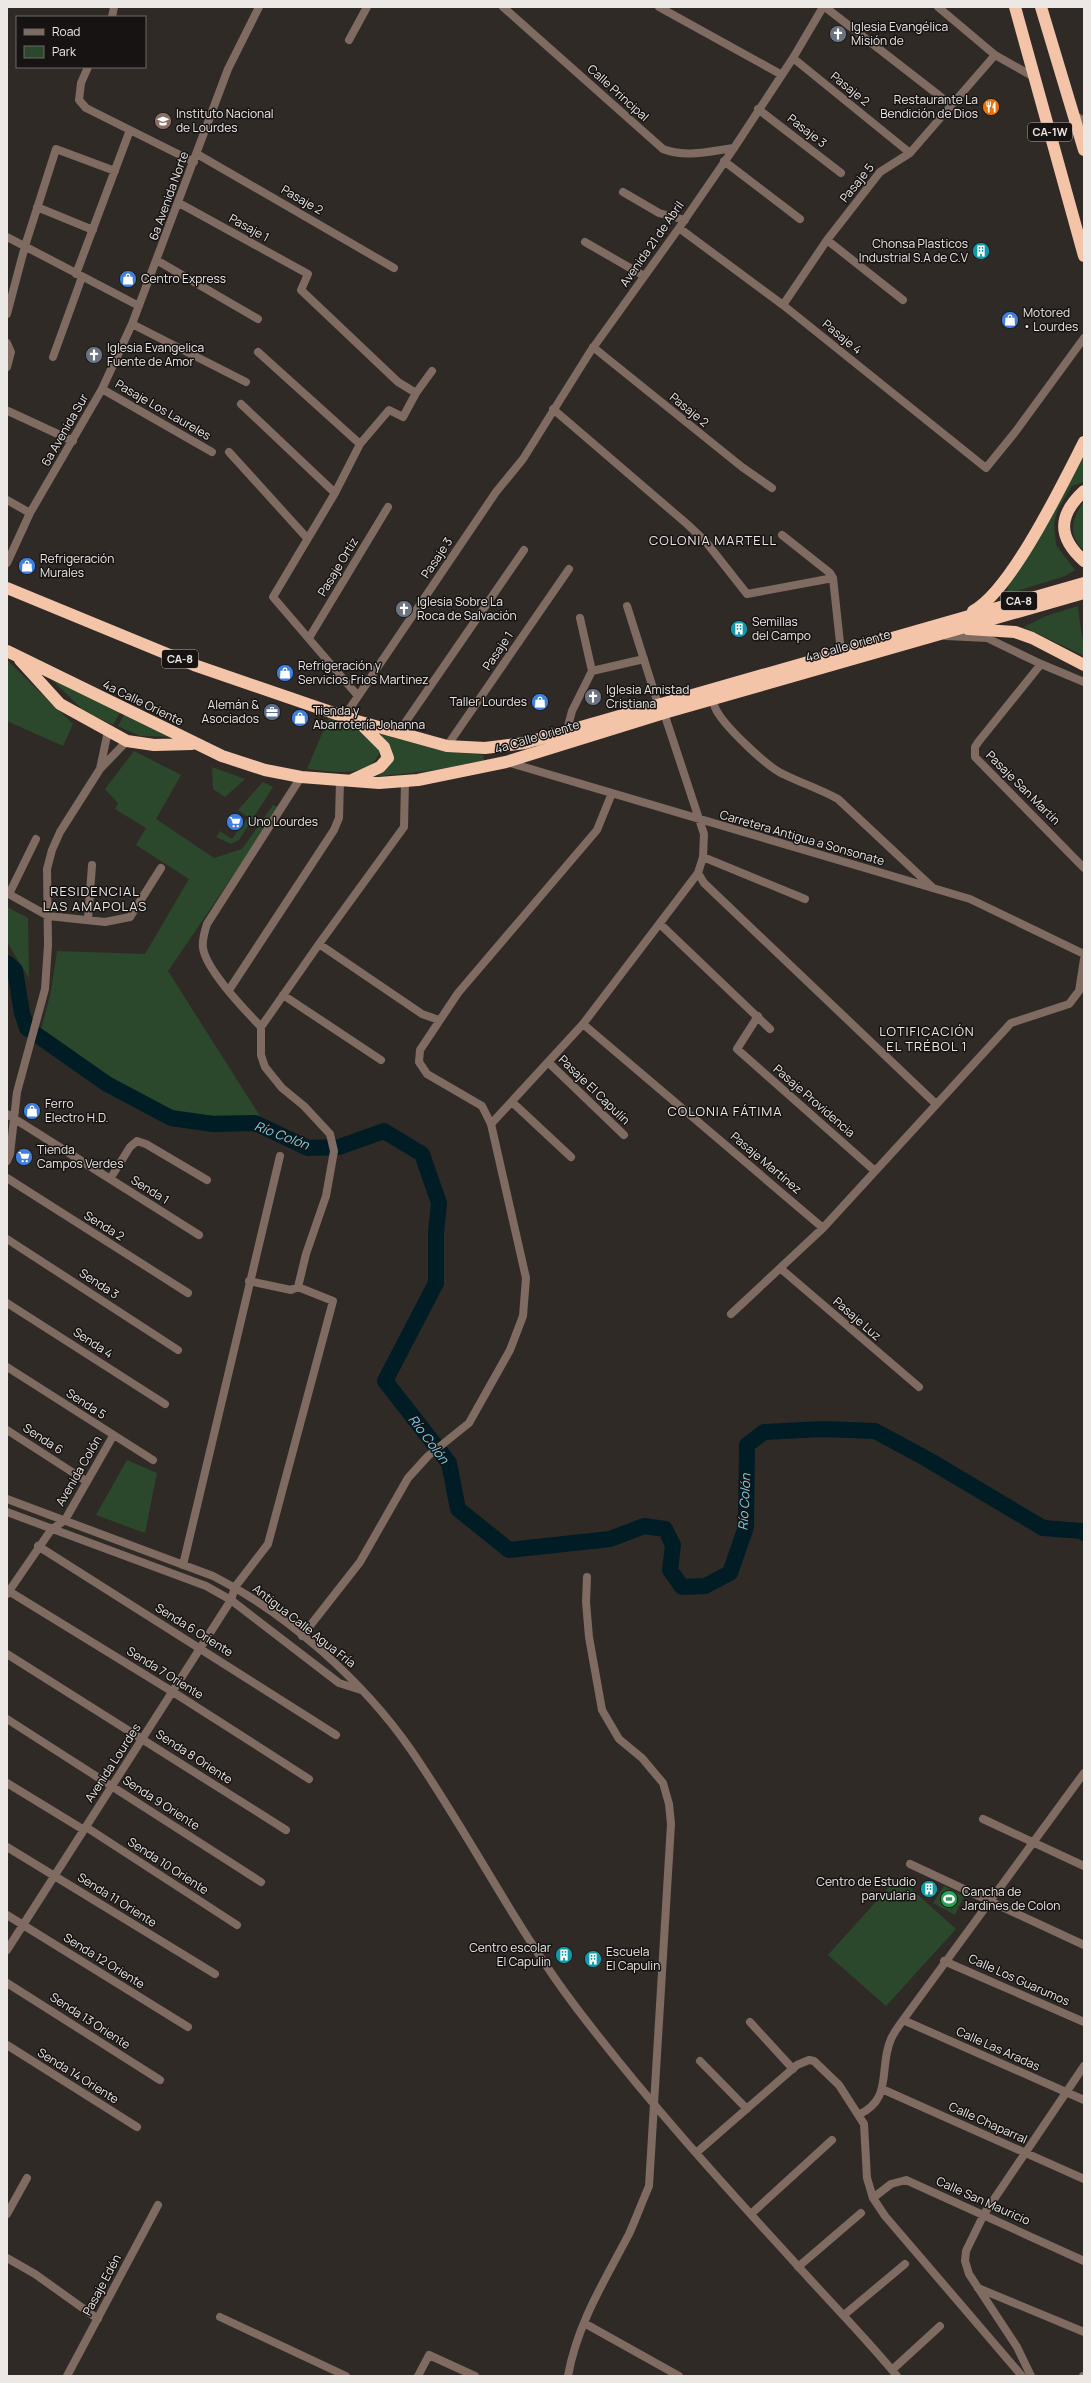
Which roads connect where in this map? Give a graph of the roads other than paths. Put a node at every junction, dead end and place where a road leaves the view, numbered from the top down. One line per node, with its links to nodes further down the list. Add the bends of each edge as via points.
1 (259, 7): 23 (street, 6a Avenida Norte, via 234,56)
2 (367, 7): 9 (street)
3 (504, 7): 20 (street, Calle Principal, via 663,149 674,154 687,154)
4 (659, 7): 13 (street)
5 (824, 7): 11 (street, Avenida 21 de Abril); 15 (street)
6 (938, 7): 10 (street)
7 (1015, 7): 14 (highway, CA-1W)
8 (1041, 7): 17 (highway, CA-1W)
9 (349, 40)
10 (995, 55): 14 (street); 15 (street, Pasaje 5)
11 (793, 58): 13 (street, Avenida 21 de Abril); 22 (street, Pasaje 2)
12 (88, 68): 19 (street, via 78,100 86,108)
13 (782, 75): 16 (street, Avenida 21 de Abril)
14 (1034, 77): 39 (highway, CA-1W)
15 (950, 104): 22 (street, Pasaje 5)
16 (758, 109): 20 (street, Avenida 21 de Abril); 27 (street, Pasaje 3)
17 (1073, 114): 18 (street); 21 (highway, CA-1W)
18 (1084, 121)
19 (130, 130): 25 (street); 26 (street)
20 (734, 148): 24 (street, Avenida 21 de Abril)
21 (1084, 150)
22 (910, 153): 36 (street, Pasaje 5, via 880,172)
23 (197, 154): 25 (street, 6a Avenida Norte); 41 (street, Pasaje 2)
24 (724, 161): 31 (street); 32 (street, Avenida 21 de Abril)
25 (194, 162): 29 (street, 6a Avenida Norte)
26 (116, 172): 30 (street, via 56,149); 34 (street)
27 (842, 173)
28 (623, 192): 32 (street, via 659,213)
29 (179, 203): 40 (street, 6a Avenida Norte); 59 (street, Pasaje 1, via 308,274 301,290 398,382)
30 (37, 207): 34 (street); 38 (street)
31 (800, 219)
32 (684, 220): 33 (street, Avenida 21 de Abril)
33 (680, 228): 43 (street, Avenida 21 de Abril); 45 (street, Pasaje 4)
34 (93, 230): 42 (street)
35 (7, 237): 38 (street)
36 (827, 240): 44 (street); 45 (street, Pasaje 5)
37 (585, 242): 43 (street)
38 (25, 246): 42 (street); 47 (street)
39 (1084, 256)
40 (158, 261): 46 (street, 6a Avenida Norte); 48 (street)
41 (394, 268)
42 (79, 276): 46 (street); 54 (street)
43 (644, 276): 52 (street, Avenida 21 de Abril)
44 (903, 300)
45 (783, 305): 50 (street, Pasaje 4, via 986,468)
46 (139, 306): 49 (street, 6a Avenida Sur)
47 (7, 314)
48 (258, 319)
49 (132, 324): 57 (street); 58 (street, 6a Avenida Sur)
50 (1082, 342)
51 (7, 343): 55 (street, via 12,352)
52 (593, 347): 61 (street, Avenida 21 de Abril); 68 (street, Pasaje 2, via 742,467)
53 (258, 352): 65 (street)
54 (53, 357)
55 (7, 367)
56 (432, 371): 59 (street)
57 (246, 382)
58 (102, 390): 63 (street, 6a Avenida Sur); 66 (street, Pasaje Los Laureles)
59 (416, 393): 65 (street, via 403,417 389,410)
60 (241, 404): 71 (street)
61 (553, 409): 70 (street, Avenida 21 de Abril, via 523,459); 81 (street, via 706,542 747,594)
62 (8, 411): 63 (street)
63 (74, 441): 74 (street, 6a Avenida Sur)
64 (1084, 442): 87 (highway, via 1035,535 999,589)
65 (360, 444): 71 (street)
66 (212, 452)
67 (229, 452): 76 (street)
68 (772, 488)
69 (1084, 491): 78 (highway, via 1064,517 1064,530 1067,542)
70 (496, 492): 97 (street, Pasaje 3)
71 (335, 493): 76 (street)
72 (7, 500): 74 (street)
73 (388, 507): 89 (street, Pasaje Ortíz)
74 (30, 513): 79 (street, 6a Avenida Sur)
75 (782, 535): 81 (street)
76 (307, 538): 89 (street, via 273,597)
77 (524, 550): 104 (street)
78 (1084, 561)
79 (7, 562)
80 (569, 569): 107 (street, Pasaje 1)
81 (833, 578): 90 (street)
82 (1084, 583): 87 (highway, 4a Calle Oriente / CA-8)
83 (7, 588): 100 (highway, 4a Calle Oriente / CA-8, via 194,665)
84 (1084, 593): 87 (highway, 4a Calle Oriente / CA-8)
85 (627, 606): 92 (street)
86 (580, 618): 95 (street)
87 (957, 624): 88 (highway, 4a Calle Oriente / CA-8); 90 (highway, 4a Calle Oriente / CA-8); 94 (highway, via 1015,632)
88 (935, 636): 93 (street, via 987,638); 98 (highway, 4a Calle Oriente / CA-8)
89 (309, 638): 97 (street)
90 (842, 652): 99 (highway, 4a Calle Oriente / CA-8)
91 (12, 653): 103 (highway, via 60,704); 106 (highway, 4a Calle Oriente / CA-8)
92 (644, 659): 95 (street); 99 (street)
93 (1041, 664): 96 (street); 119 (street, Pasaje San Martín, via 979,741 975,747 975,756)
94 (1084, 665)
95 (592, 671): 102 (street, via 572,711)
96 (1084, 682)
97 (358, 696): 100 (street, Pasaje 3)
98 (712, 699): 99 (highway, 4a Calle Oriente / CA-8); 121 (street, via 718,713 727,724 771,766 782,774 821,789 838,799)
99 (661, 709): 102 (highway, 4a Calle Oriente / CA-8); 108 (highway, 4a Calle Oriente / CA-8); 114 (street)
100 (344, 717): 101 (highway, 4a Calle Oriente / CA-8)
101 (357, 721): 104 (highway, 4a Calle Oriente / CA-8); 112 (highway, via 378,738 387,751 388,758 380,767)
102 (567, 730): 107 (highway, 4a Calle Oriente / CA-8, via 525,743 468,748)
103 (108, 731): 105 (highway); 109 (street)
104 (398, 733): 107 (highway, 4a Calle Oriente / CA-8)
105 (127, 741): 106 (highway, via 154,745); 109 (street)
106 (194, 744): 110 (highway, 4a Calle Oriente / CA-8, via 241,763)
107 (447, 746)
108 (506, 762): 111 (highway, 4a Calle Oriente / CA-8); 113 (street, Carretera Antigua a Sonsonate)
109 (100, 769): 124 (street, via 60,832 52,850 47,869)
110 (302, 778): 112 (highway, 4a Calle Oriente / CA-8); 130 (street, via 207,924 203,936 203,949 208,963)
111 (405, 781): 112 (highway, 4a Calle Oriente / CA-8); 127 (street, via 404,827)
112 (344, 782): 130 (street, via 339,818 334,830)
113 (612, 793): 114 (street, Carretera Antigua a Sonsonate); 133 (street, via 597,830 458,993)
114 (701, 821): 116 (street, via 704,834); 121 (street, Carretera Antigua a Sonsonate)
115 (36, 839): 122 (street)
116 (703, 857): 120 (street); 123 (street)
117 (92, 865): 125 (street)
118 (161, 868): 125 (street, via 130,917 115,921)
119 (1084, 868)
120 (698, 873): 126 (street); 140 (street, via 704,883)
121 (934, 889): 128 (street, Carretera Antigua a Sonsonate, via 970,899)
122 (8, 893): 124 (street)
123 (805, 899)
124 (48, 916): 125 (street); 141 (street, via 45,989)
125 (88, 920)
126 (660, 924): 132 (street); 134 (street)
127 (319, 944): 131 (street); 133 (street, via 422,1014)
128 (1084, 954)
129 (1084, 959): 140 (street, via 1079,991 1069,1004 1011,1023)
130 (229, 990): 135 (street)
131 (283, 995): 135 (street); 137 (street)
132 (758, 1016): 136 (street); 147 (street, Pasaje Providencia, via 737,1049)
133 (439, 1020): 142 (street, via 420,1050 419,1062 427,1074 482,1106)
134 (583, 1024): 138 (street); 151 (street, Pasaje Martínez)
135 (261, 1027): 156 (street, via 261,1055 265,1067 282,1088 304,1106 330,1134 334,1151 326,1196 306,1254)
136 (770, 1029)
137 (381, 1060)
138 (548, 1062): 139 (street); 143 (street, Pasaje El Capulín)
139 (512, 1102): 142 (street); 145 (street)
140 (936, 1104): 147 (street)
141 (10, 1116): 146 (street); 149 (street, Senda 1)
142 (491, 1124): 178 (street, via 526,1278 523,1316 510,1350 468,1423 428,1456 408,1478 360,1562)
143 (624, 1135)
144 (280, 1156): 155 (street)
145 (571, 1157)
146 (7, 1161)
147 (875, 1171): 151 (street)
148 (7, 1178): 157 (street, Senda 2)
149 (110, 1179): 150 (street, via 130,1147 137,1141); 152 (street, Senda 1)
150 (208, 1180)
151 (823, 1228): 154 (street)
152 (199, 1235)
153 (7, 1239): 160 (street, Senda 3)
154 (780, 1268): 159 (street); 162 (street, Pasaje Luz)
155 (249, 1281): 156 (street, via 291,1290); 173 (street)
156 (298, 1287): 175 (street, via 333,1301 268,1544)
157 (188, 1293)
158 (7, 1303): 163 (street, Senda 4)
159 (731, 1314)
160 (178, 1350)
161 (7, 1368): 165 (street, Senda 5)
162 (919, 1387)
163 (165, 1404)
164 (7, 1430): 167 (street, Senda 6)
165 (113, 1436): 166 (street, Senda 5); 167 (street, Avenida Colón)
166 (153, 1460)
167 (86, 1481): 170 (street, Avenida Colón)
168 (7, 1498): 170 (street, Antigua Calle Agua Fría)
169 (7, 1512): 171 (street, Antigua Calle Agua Fría)
170 (65, 1520): 171 (street, Avenida Colón); 173 (street, Antigua Calle Agua Fría)
171 (51, 1530): 172 (street, Avenida Colón); 177 (street, Antigua Calle Agua Fría, via 206,1586)
172 (38, 1546): 176 (street, Avenida Colón); 179 (street, Senda 6 Oriente)
173 (183, 1565): 175 (street, Antigua Calle Agua Fría)
174 (587, 1577): 220 (street, via 589,1638 602,1710 619,1739 642,1758 663,1783 669,1804 671,1824)
175 (235, 1587): 177 (street, Avenida Lourdes); 178 (street, Antigua Calle Agua Fría)
176 (8, 1591): 182 (street, Senda 7 Oriente)
177 (232, 1600): 179 (street, Avenida Lourdes); 181 (street, Antigua Calle Agua Fría, via 339,1683)
178 (302, 1636): 181 (street, Antigua Calle Agua Fría)
179 (200, 1649): 182 (street, Avenida Lourdes); 184 (street, Senda 6 Oriente)
180 (7, 1654): 185 (street, Senda 8 Oriente)
181 (364, 1691): 220 (street, via 411,1750 507,1904 574,2004)
182 (174, 1692): 185 (street, Avenida Lourdes); 187 (street, Senda 7 Oriente)
183 (7, 1719): 189 (street, Senda 9 Oriente)
184 (336, 1736)
185 (143, 1739): 189 (street, Avenida Lourdes); 192 (street, Senda 8 Oriente)
186 (1084, 1773): 193 (street)
187 (309, 1779)
188 (7, 1783): 191 (street, Senda 10 Oriente)
189 (112, 1786): 191 (street, Avenida Lourdes); 198 (street, Senda 9 Oriente)
190 (983, 1819): 193 (street)
191 (85, 1829): 197 (street, Avenida Lourdes); 201 (street, Senda 10 Oriente)
192 (286, 1830)
193 (1032, 1843): 196 (street); 199 (street)
194 (7, 1847): 197 (street, Senda 11 Oriente)
195 (910, 1864): 199 (street)
196 (1084, 1866)
197 (54, 1876): 202 (street, Avenida Lourdes); 206 (street, Senda 11 Oriente)
198 (261, 1882)
199 (990, 1900): 203 (street); 205 (street)
200 (7, 1914): 202 (street, Senda 12 Oriente)
201 (237, 1924)
202 (23, 1925): 204 (street, Avenida Lourdes); 211 (street, Senda 12 Oriente)
203 (1084, 1945)
204 (7, 1950)
205 (944, 1961): 208 (street); 210 (street, Calle Los Guarumos)
206 (215, 1974)
207 (7, 1983): 216 (street, Senda 13 Oriente)
208 (903, 2020): 217 (street, via 891,2039); 218 (street, Calle Las Aradas)
209 (750, 2022): 215 (street)
210 (1084, 2022)
211 (188, 2027)
212 (7, 2045): 223 (street, Senda 14 Oriente)
213 (700, 2061): 221 (street)
214 (1084, 2066): 218 (street)
215 (793, 2069): 221 (street); 222 (street, via 808,2060 814,2061 839,2085)
216 (160, 2080)
217 (882, 2089): 222 (street, via 870,2110); 226 (street, Calle Chaparral)
218 (1066, 2093): 219 (street, Calle Las Aradas); 226 (street)
219 (1084, 2100)
220 (655, 2106): 225 (street); 243 (street, via 649,2186 629,2233)
221 (747, 2109): 225 (street)
222 (858, 2115): 229 (street, via 864,2124 867,2178)
223 (137, 2127)
224 (832, 2140): 233 (street)
225 (696, 2153): 233 (street)
226 (1025, 2153): 228 (street, Calle Chaparral); 234 (street)
227 (27, 2178): 232 (street)
228 (1084, 2179)
229 (874, 2198): 234 (street, Calle San Mauricio, via 891,2184 906,2180); 253 (street, via 905,2240)
230 (158, 2205): 242 (street, Pasaje Edén)
231 (861, 2213): 238 (street)
232 (7, 2214)
233 (751, 2214): 238 (street)
234 (984, 2214): 236 (street, Calle San Mauricio); 239 (street, via 966,2251 965,2261 969,2274)
235 (7, 2258): 242 (street, via 35,2274)
236 (1084, 2261)
237 (905, 2264): 240 (street)
238 (798, 2267): 240 (street)
239 (978, 2288): 245 (street); 254 (street, via 1017,2347)
240 (844, 2315): 246 (street)
241 (220, 2317): 248 (street)
242 (98, 2319): 247 (street, Pasaje Edén)
243 (584, 2323): 251 (street, via 572,2354); 252 (street)
244 (940, 2326): 246 (street)
245 (1084, 2332)
246 (894, 2373)
247 (67, 2376)
248 (346, 2376)
249 (418, 2376): 250 (street, via 429,2355)
250 (475, 2376)
251 (568, 2376)
252 (678, 2376)
253 (1022, 2376)
254 (1031, 2376)

